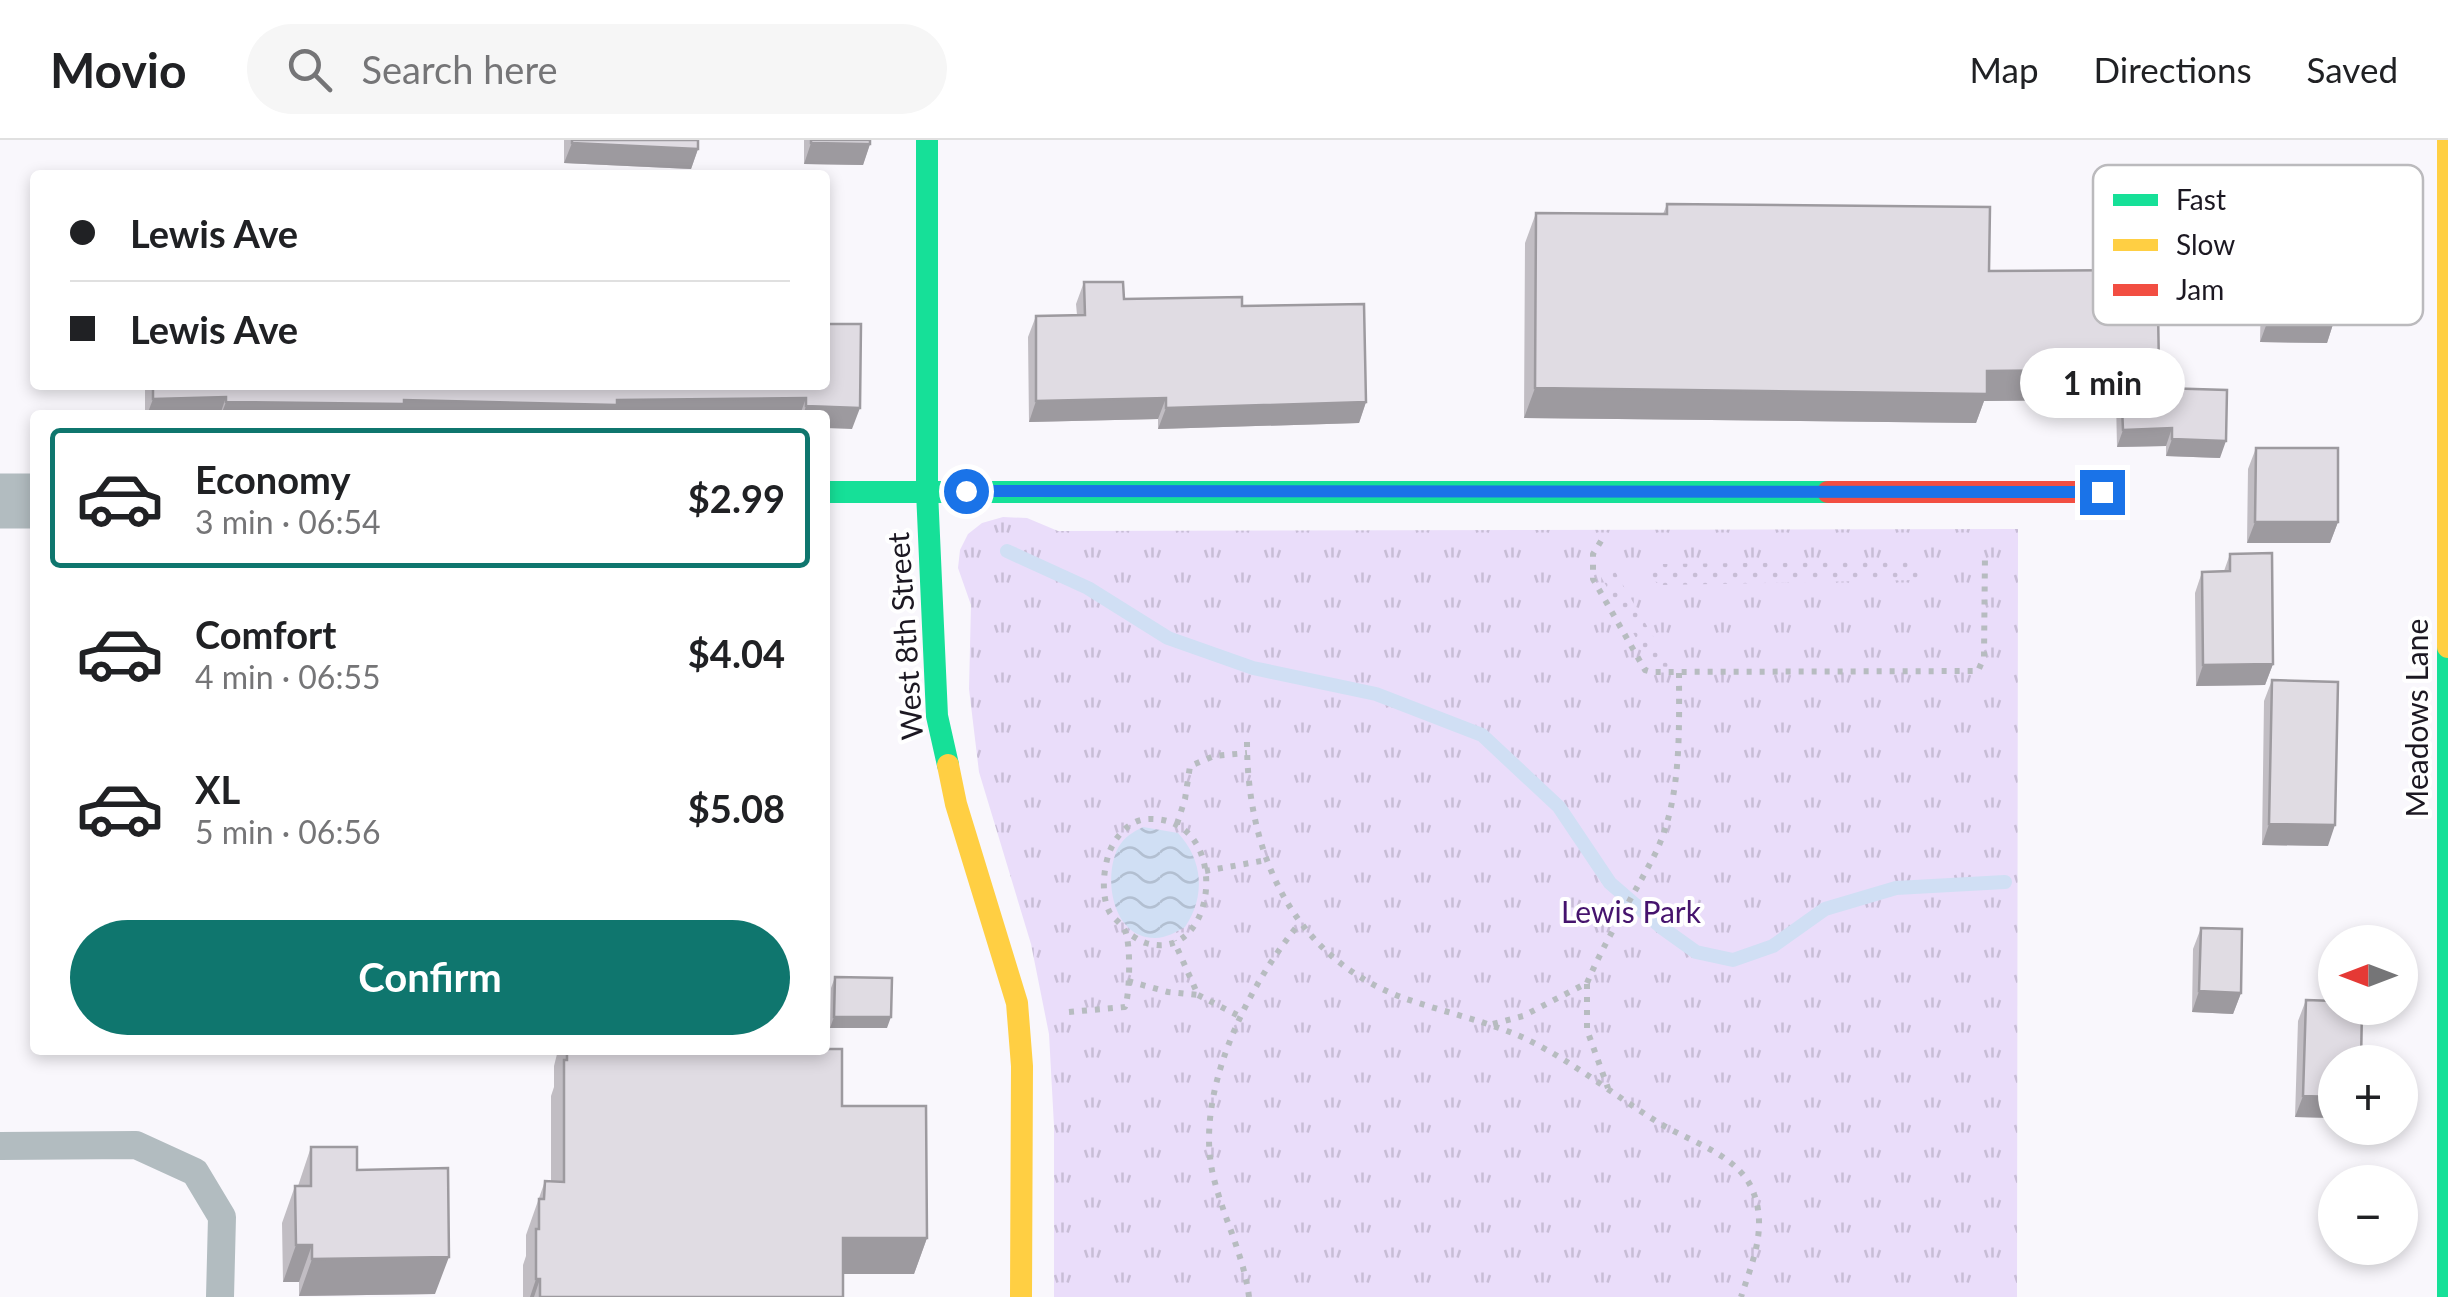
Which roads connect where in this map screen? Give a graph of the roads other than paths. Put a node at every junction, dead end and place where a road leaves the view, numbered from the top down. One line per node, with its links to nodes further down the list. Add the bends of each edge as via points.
1 (927, 140): 3 (street, West 8th Street)
2 (2448, 140): 11 (street, Meadows Lane)
3 (927, 491): 4 (street); 5 (street); 10 (street, West 8th Street, via 936,716 1017,1003)
4 (830, 492)
5 (2102, 492)
6 (0, 501): 7 (street)
7 (30, 501)
8 (0, 1146): 9 (lane, via 136,1145 195,1172 222,1216)
9 (220, 1297)
10 (1021, 1297)
11 (2448, 1297)

